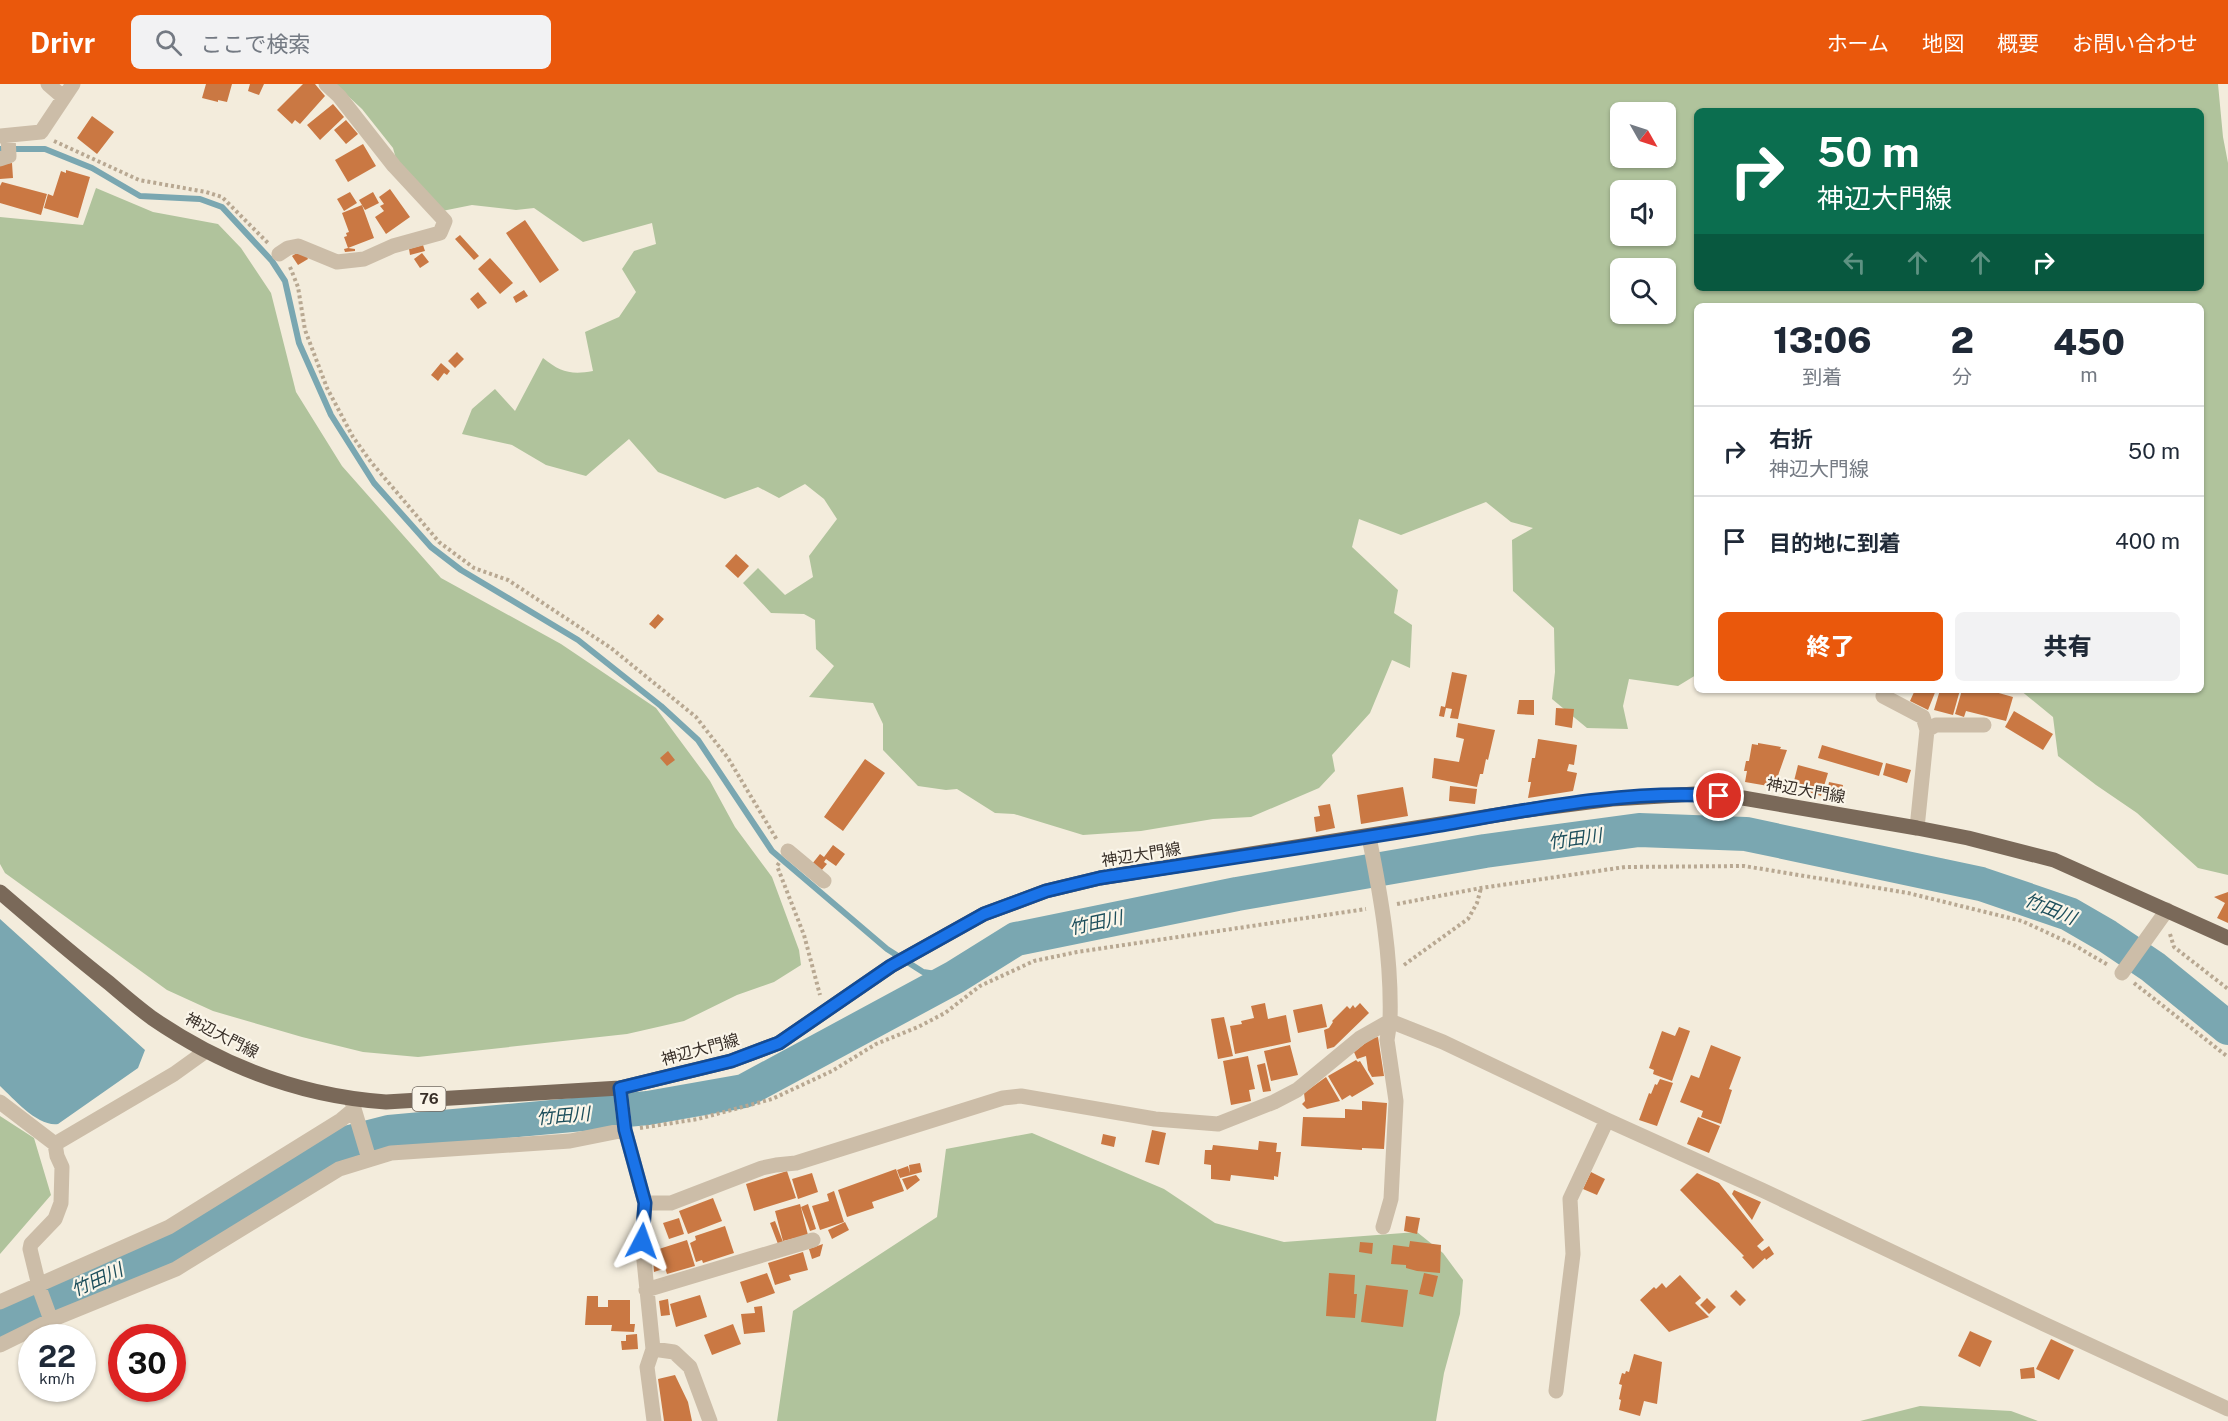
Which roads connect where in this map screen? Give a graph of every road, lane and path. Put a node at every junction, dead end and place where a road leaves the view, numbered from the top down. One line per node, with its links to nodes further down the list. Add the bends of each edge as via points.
1 (48, 84): 4 (street)
2 (73, 84): 4 (street)
3 (326, 84): 7 (street, via 445,221 440,233 364,259 337,262 298,246)
4 (63, 97): 5 (street)
5 (41, 132): 6 (street); 7 (path, via 139,180 222,197)
6 (5, 146)
7 (279, 254): 13 (path, via 288,262 298,287 305,330 327,388 353,437 378,471 439,542 474,568 508,580 611,648 696,717 728,758)
8 (1883, 696): 10 (street, via 1923,717)
9 (1984, 725): 10 (street, via 1936,725)
10 (1927, 729): 11 (street)
11 (1917, 828): 12 (main road, 神辺大門線 / 76, via 1743,798 1695,794 1590,802); 18 (main road, 神辺大門線 / 76, via 2054,860)
12 (1370, 844): 17 (street); 23 (main road, 神辺大門線 / 76, via 1100,878 1046,891 984,914 915,951)
13 (784, 857): 14 (street); 23 (path, via 777,866 804,935)
14 (824, 881)
15 (1481, 888): 17 (path); 20 (path, via 1625,867 1744,866 1908,893 2022,921); 21 (path, via 1468,919)
16 (0, 892): 25 (main road, 神辺大門線 / 76, via 151,1017)
17 (1381, 904): 21 (street); 31 (path, via 1034,961 980,986 945,1013 772,1099 698,1119)
18 (2167, 909): 19 (main road, 神辺大門線 / 76); 20 (street); 22 (path, via 2174,947)
19 (2228, 938)
20 (2124, 971): 26 (path)
21 (1390, 975): 24 (street)
22 (2228, 989)
23 (824, 1013): 27 (main road, 神辺大門線 / 76, via 779,1043)
24 (1390, 1021): 30 (street); 34 (street, via 1360,1038 1297,1090 1218,1124 1144,1118 1021,1096 1003,1098 796,1163 762,1168 671,1203); 35 (street, via 1387,1040 1395,1101 1391,1199)
25 (206, 1051): 29 (main road, 神辺大門線 / 76); 32 (street)
26 (2228, 1057)
27 (621, 1094): 29 (main road, 神辺大門線 / 76, via 386,1102); 31 (street)
28 (0, 1102): 32 (street)
29 (354, 1110): 33 (street); 37 (street, via 169,1227)
30 (1606, 1120): 43 (street, via 1570,1199 1573,1254); 44 (street)
31 (624, 1128): 33 (street, via 570,1141); 34 (street)
32 (56, 1144): 37 (street, via 62,1167 62,1203 55,1219 30,1249)
33 (368, 1157): 40 (street, via 339,1169 176,1269)
34 (645, 1203): 38 (street, via 642,1241)
35 (1383, 1227)
36 (813, 1239): 38 (street)
37 (39, 1287): 39 (street); 40 (street)
38 (646, 1290): 42 (street)
39 (0, 1302)
40 (51, 1318): 41 (street)
41 (0, 1345)
42 (653, 1349): 45 (street, via 647,1367); 46 (street, via 674,1352 690,1367)
43 (1556, 1391)
44 (2228, 1409)
45 (654, 1421)
46 (710, 1421)

